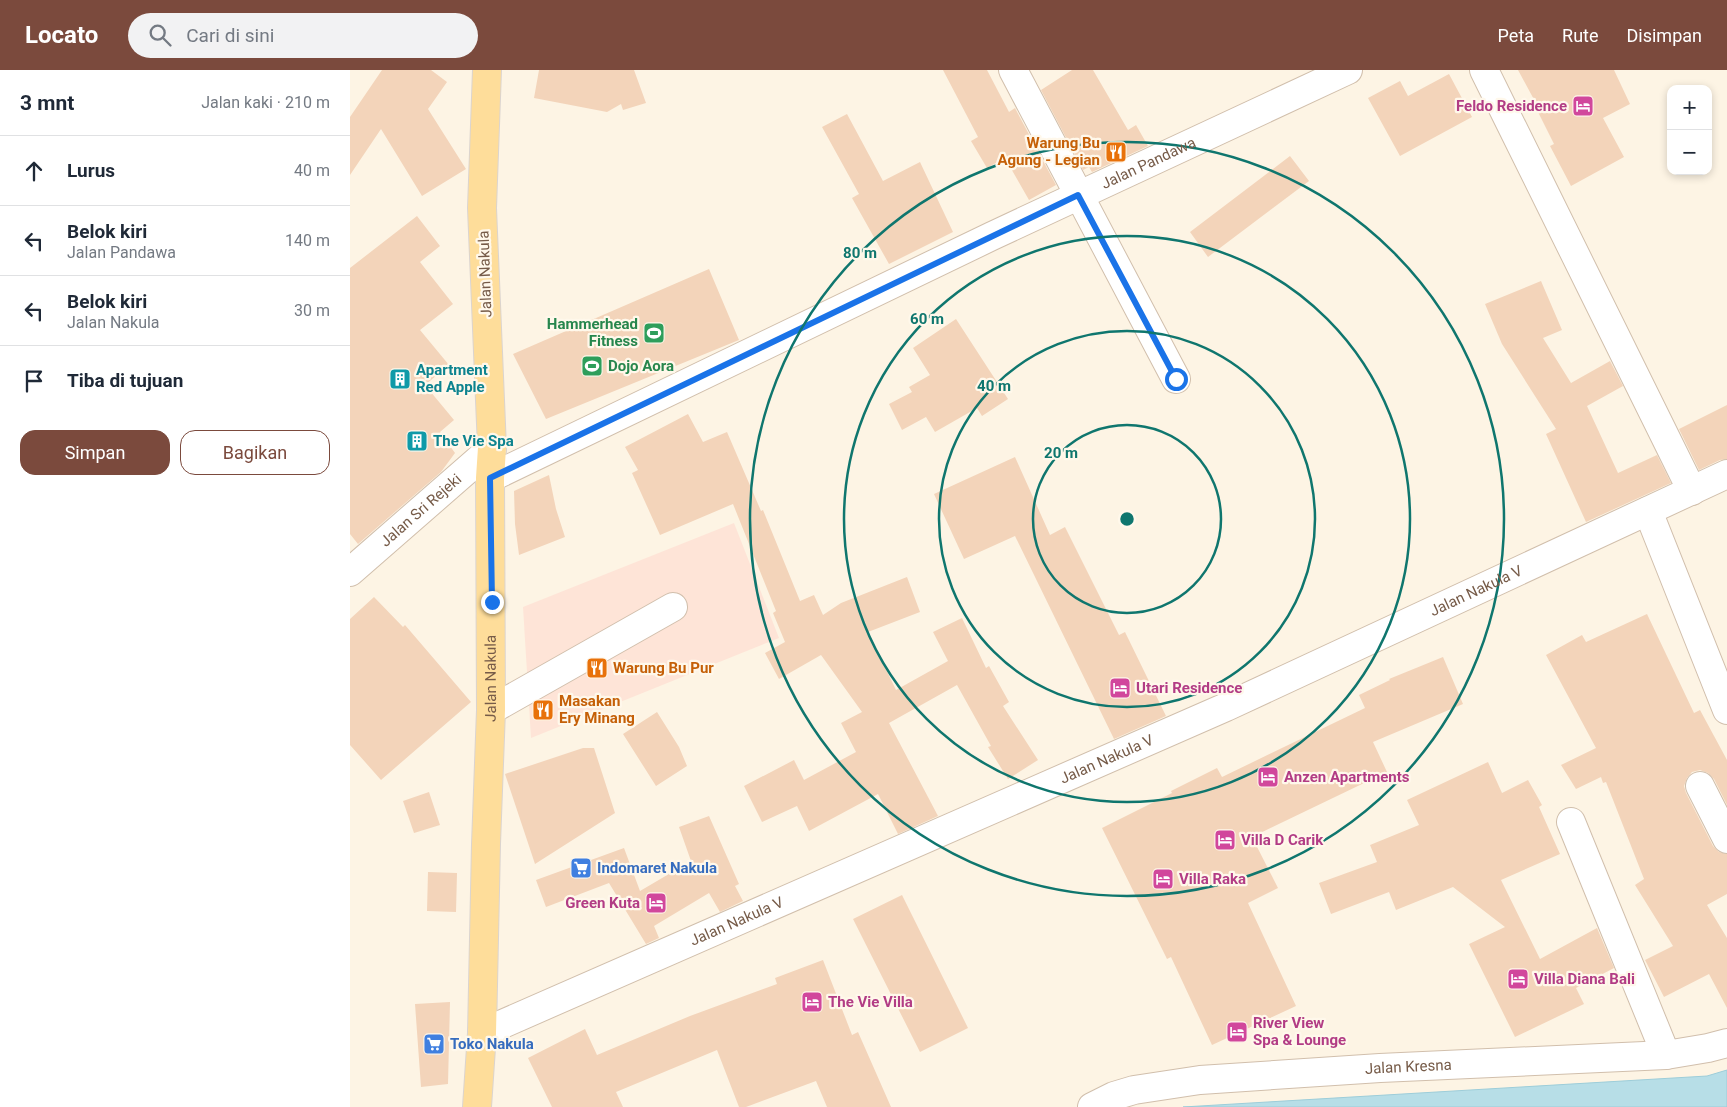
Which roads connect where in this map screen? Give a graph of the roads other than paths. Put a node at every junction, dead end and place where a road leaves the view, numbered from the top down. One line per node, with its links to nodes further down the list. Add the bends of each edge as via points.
1 (487, 70): 7 (main road, Jalan Nakula, via 482,208)
2 (1013, 70): 5 (street)
3 (1348, 70): 5 (street, Jalan Pandawa)
4 (1484, 70): 10 (street)
5 (1078, 195): 6 (street); 9 (street, Jalan Pandawa)
6 (1176, 379)
7 (492, 448): 9 (main road, Jalan Nakula); 12 (street, Jalan Sri Rejeki)
8 (1727, 474): 10 (street, Jalan Nakula V)
9 (490, 478): 14 (main road, Jalan Nakula)
10 (1692, 491): 11 (street, Jalan Nakula V)
11 (1648, 511): 15 (street); 19 (street, Jalan Nakula V, via 1226,707)
12 (350, 572)
13 (673, 607): 14 (street)
14 (490, 710): 19 (main road, Jalan Nakula)
15 (1727, 710)
16 (1700, 786): 18 (street)
17 (1571, 822): 21 (street)
18 (1727, 839)
19 (482, 1033): 22 (main road, Jalan Nakula)
20 (1727, 1043): 21 (street, Jalan Kresna)
21 (1666, 1055): 23 (street, Jalan Kresna, via 1200,1080 1134,1090)
22 (477, 1107)
23 (1092, 1107)

